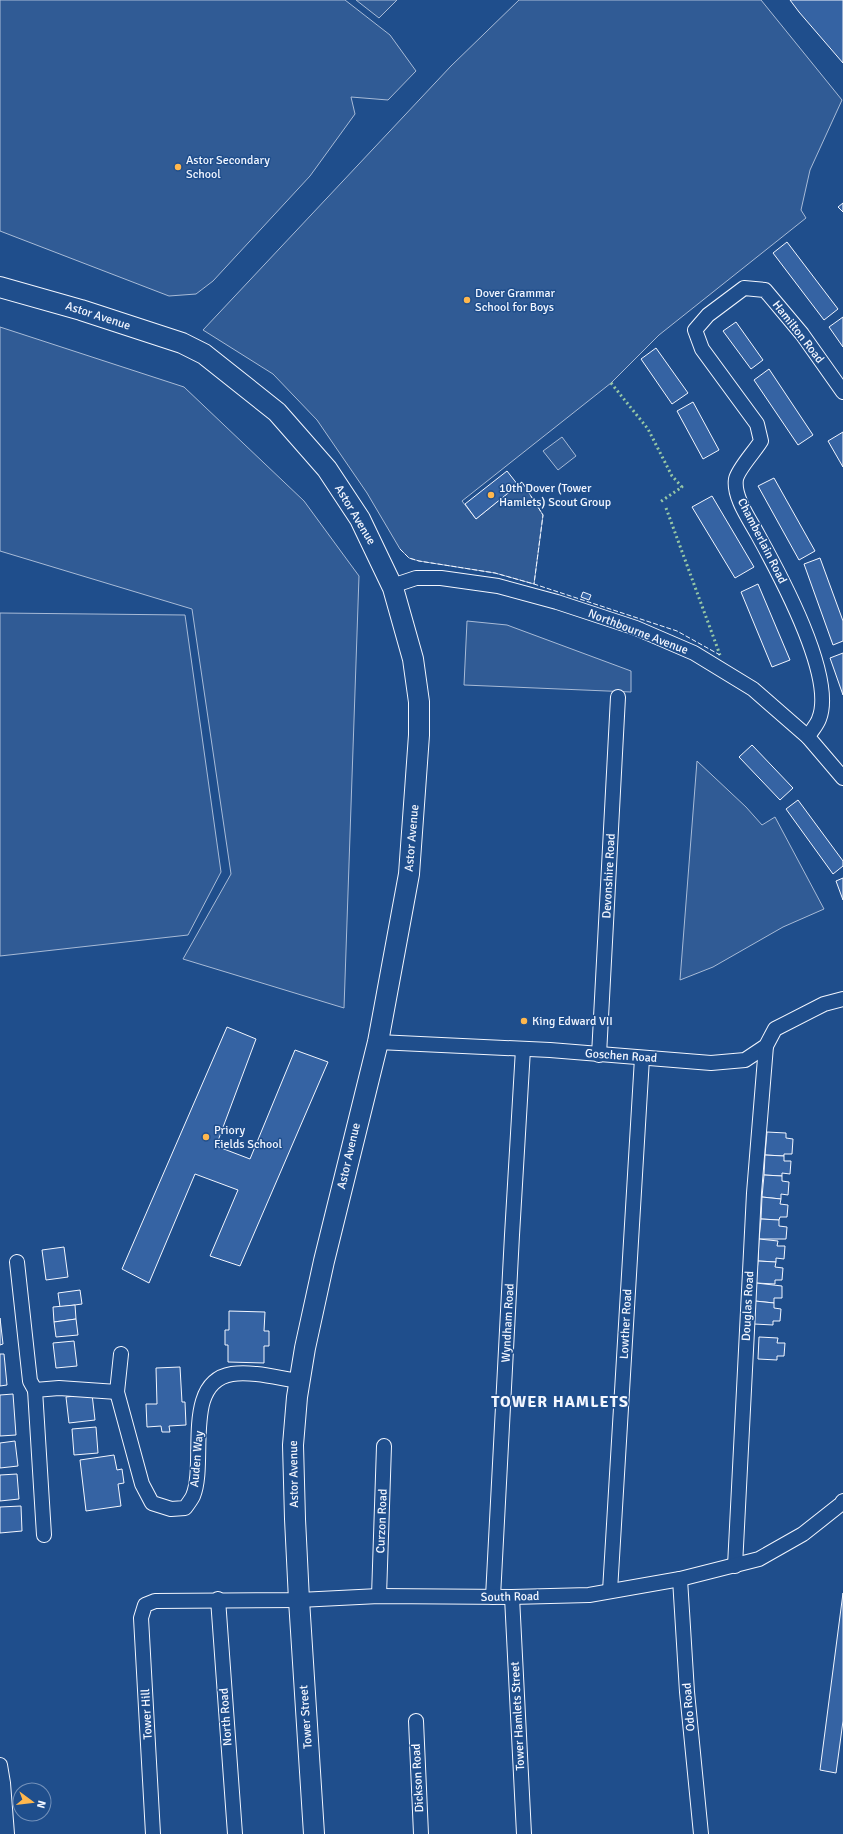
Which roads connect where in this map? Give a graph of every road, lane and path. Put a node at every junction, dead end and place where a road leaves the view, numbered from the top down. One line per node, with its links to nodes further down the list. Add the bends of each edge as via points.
1 (0, 287): 4 (street, Astor Avenue, via 182,343 216,363 277,412 327,469 360,519)
2 (744, 288): 3 (street, Hamilton Road, via 766,290 802,334); 6 (street, Chamberlain Road, via 708,315 695,330 702,349 757,424 761,441 736,479 739,501 784,581 811,644 822,701 820,719)
3 (843, 392)
4 (393, 588): 6 (street, Northbourne Avenue, via 401,582 416,578 441,578 498,586 636,628 694,653 753,689); 9 (street, Astor Avenue, via 413,659 419,702 419,735 409,874)
5 (618, 697): 12 (street, Devonshire Road)
6 (808, 737): 7 (street, Northbourne Avenue)
7 (843, 778)
8 (843, 999): 10 (street, Goschen Road, via 824,1004 775,1029)
9 (378, 1042): 11 (street, Goschen Road); 16 (street, Astor Avenue, via 324,1261)
10 (766, 1046): 13 (street, Goschen Road, via 744,1060 711,1063); 22 (street, Douglas Road, via 754,1193)
11 (523, 1049): 12 (street, Goschen Road); 26 (street, Wyndham Road)
12 (599, 1055): 13 (street, Goschen Road)
13 (642, 1058): 24 (street, Lowther Road)
14 (17, 1262): 17 (street, via 30,1381)
15 (121, 1354): 18 (street, Auden Way)
16 (299, 1381): 18 (street, Auden Way, via 245,1373 219,1378 211,1384 204,1396 201,1410 194,1495 185,1508 171,1509 152,1503 142,1484); 29 (street, Astor Avenue, via 293,1444)
17 (36, 1390): 18 (street, via 59,1388); 21 (street)
18 (117, 1392)
19 (384, 1446): 25 (street, Curzon Road)
20 (843, 1501): 22 (street, South Road, via 803,1534 770,1554)
21 (44, 1535)
22 (735, 1566): 23 (street, South Road)
23 (680, 1579): 24 (street, South Road); 39 (street, Odo Road)
24 (610, 1591): 27 (street, South Road, via 590,1595)
25 (379, 1596): 26 (street, South Road); 29 (street, South Road)
26 (493, 1597): 27 (street, South Road)
27 (512, 1598): 38 (street, Tower Hamlets Street)
28 (218, 1599): 29 (street, South Road); 30 (street, South Road); 35 (street, North Road)
29 (299, 1600): 36 (street, Tower Street)
30 (155, 1601): 34 (street, Tower Hill, via 145,1605 141,1618)
31 (416, 1721): 37 (street, Dickson Road)
32 (0, 1765): 33 (street)
33 (7, 1834)
34 (153, 1834)
35 (235, 1834)
36 (314, 1834)
37 (421, 1834)
38 (524, 1834)
39 (701, 1834)

